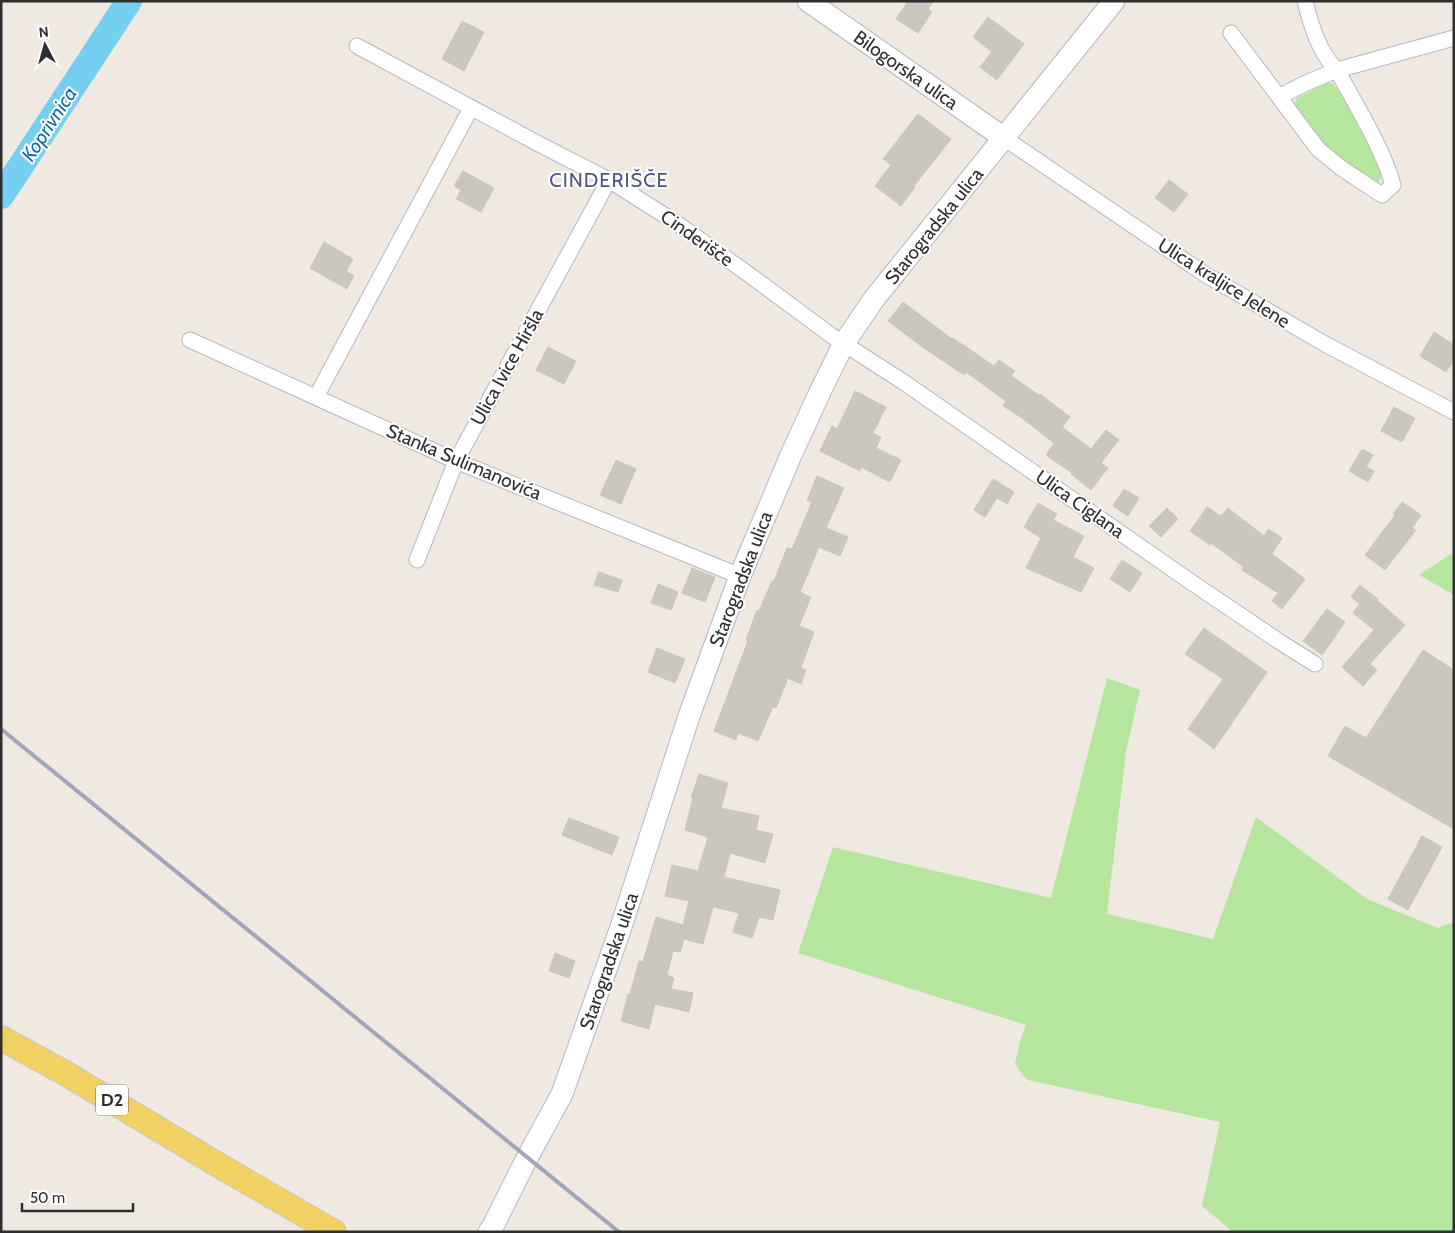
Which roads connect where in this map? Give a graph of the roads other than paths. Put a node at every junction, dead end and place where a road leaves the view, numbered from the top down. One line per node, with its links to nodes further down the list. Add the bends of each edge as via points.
1 (808, 1): 10 (main road, Bilogorska ulica)
2 (1114, 1): 10 (main road, Starogradska ulica)
3 (1305, 1): 7 (street, via 1322,50)
4 (1232, 34): 8 (street)
5 (1454, 38): 7 (street)
6 (357, 46): 9 (street, Cinderišče)
7 (1337, 70): 8 (street); 8 (street, via 1390,173 1393,185 1382,195 1318,149)
8 (1279, 97)
9 (471, 108): 11 (street, Cinderišče); 14 (street)
10 (1004, 138): 13 (main road, Starogradska ulica, via 874,300); 15 (street, Ulica kraljice Jelene, via 1206,275 1325,344)
11 (609, 180): 13 (street, Cinderišče, via 682,227); 16 (street, Ulica Ivice Hiršla)
12 (190, 340): 14 (street, Stanka Sulimanovića)
13 (844, 343): 18 (main road, Starogradska ulica, via 791,455); 19 (street, Ulica Ciglana)
14 (316, 397): 16 (street, Stanka Sulimanovića)
15 (1454, 412)
16 (456, 460): 17 (street, Ulica Ivice Hiršla); 18 (street, Stanka Sulimanovića)
17 (417, 560)
18 (740, 576): 21 (main road, Starogradska ulica, via 583,1038 562,1094 527,1158)
19 (1315, 664)
20 (1, 1038): 22 (main road, D2)
21 (496, 1230)
22 (334, 1232)

